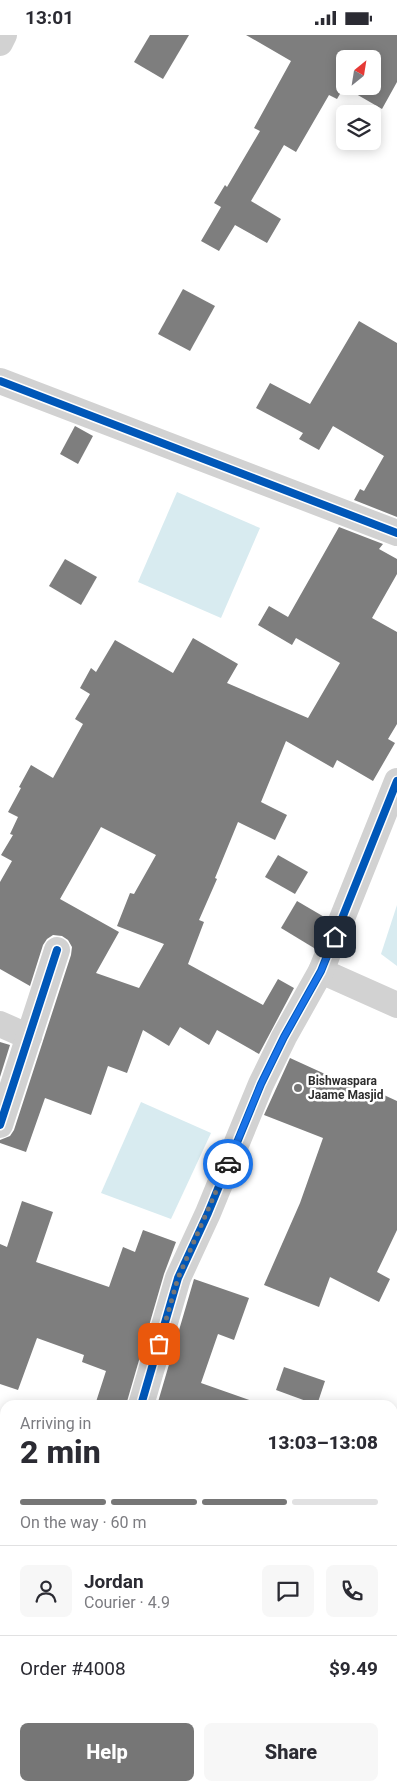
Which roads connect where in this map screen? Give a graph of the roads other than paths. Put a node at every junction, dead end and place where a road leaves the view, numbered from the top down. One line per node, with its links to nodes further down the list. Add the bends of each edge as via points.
1 (4, 35): 2 (street)
2 (0, 43)
3 (0, 381): 4 (street)
4 (397, 533)
5 (397, 781): 7 (street)
6 (57, 950): 10 (street)
7 (321, 971): 8 (street); 12 (street, via 261,1084 178,1278)
8 (397, 1005)
9 (0, 1025): 10 (street)
10 (29, 1037): 11 (street)
11 (0, 1125)
12 (142, 1400)

